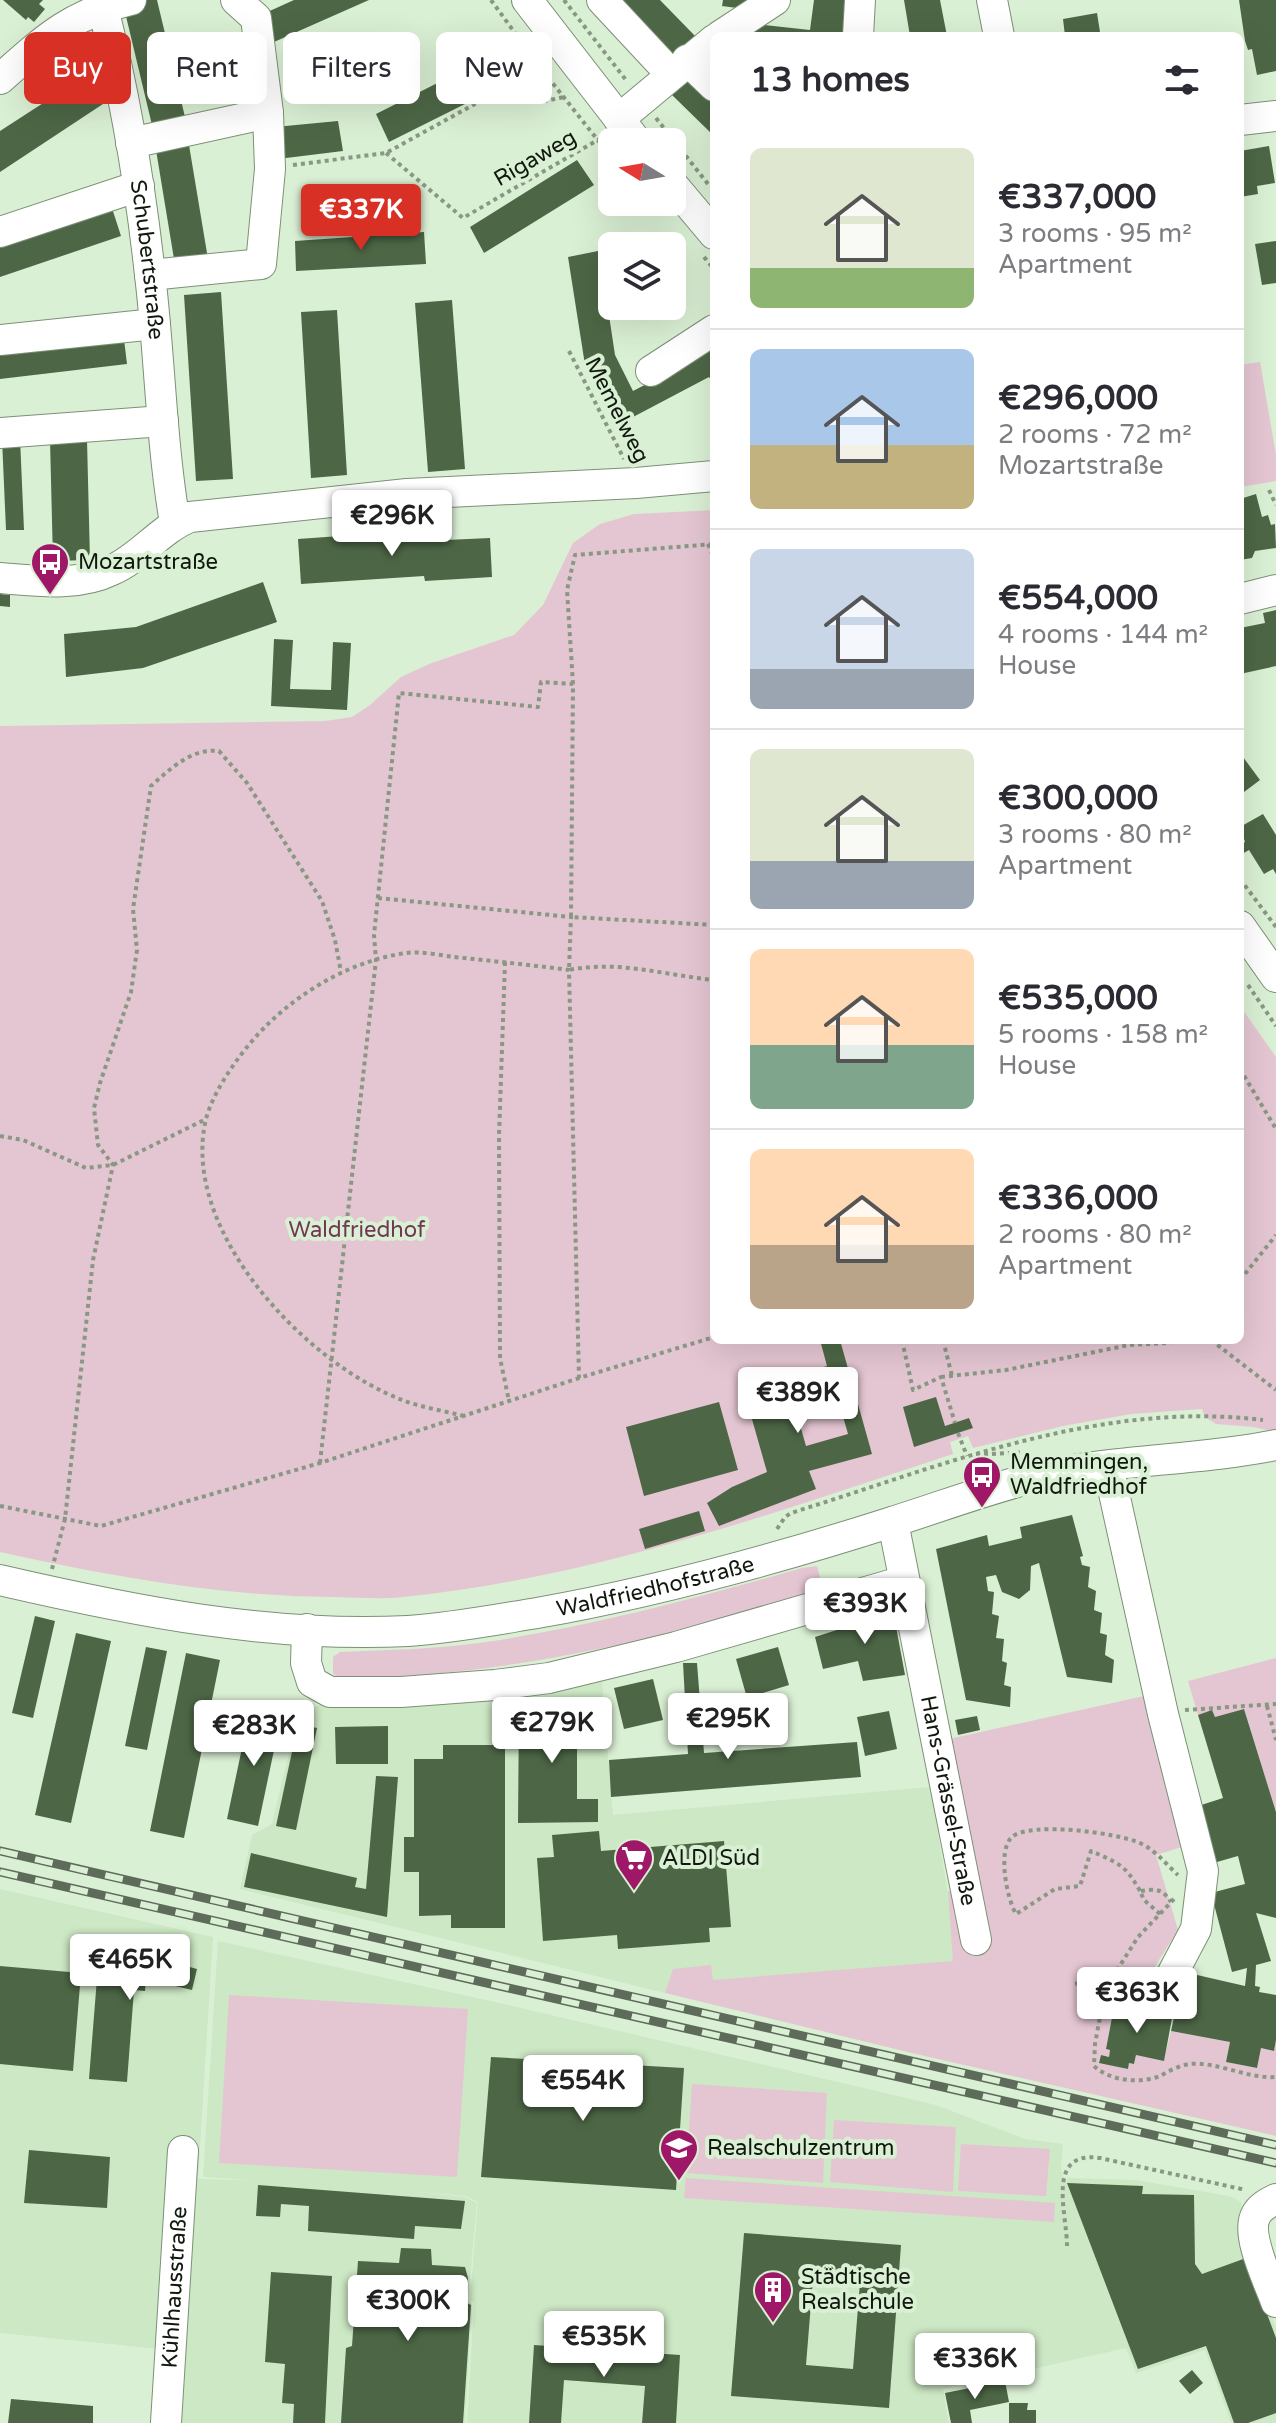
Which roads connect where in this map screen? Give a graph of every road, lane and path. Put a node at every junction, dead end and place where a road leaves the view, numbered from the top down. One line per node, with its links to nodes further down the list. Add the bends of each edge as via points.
1 (491, 0): 14 (path)
2 (527, 0): 19 (street)
3 (602, 0): 11 (street)
4 (775, 0): 8 (street)
5 (992, 0): 9 (street)
6 (112, 2): 12 (street, via 55,32); 21 (street, Schubertstraße)
7 (251, 6): 15 (street)
8 (726, 32)
9 (998, 32)
10 (710, 43): 11 (street)
11 (679, 67): 13 (street); 20 (street)
12 (0, 79)
13 (710, 84)
14 (564, 97): 18 (path); 23 (path, via 545,101 522,78)
15 (268, 113): 21 (street); 24 (street)
16 (1276, 116): 17 (street)
17 (1244, 120)
18 (613, 128)
19 (616, 128)
20 (623, 128)
21 (131, 143): 25 (street, Schubertstraße)
22 (598, 144): 23 (path, Rigaweg, via 463,218)
23 (386, 153): 24 (path)
24 (270, 169): 29 (street, via 261,264)
25 (139, 186): 28 (street); 29 (street, Schubertstraße)
26 (686, 201): 27 (street)
27 (710, 229)
28 (0, 232)
29 (150, 275): 30 (street, Schubertstraße)
30 (155, 324): 32 (street); 35 (street, Schubertstraße)
31 (710, 333): 34 (street)
32 (0, 340)
33 (569, 351): 38 (path, Memelweg)
34 (651, 371)
35 (163, 421): 36 (street); 41 (street, Schubertstraße)
36 (0, 433)
37 (710, 476): 38 (street)
38 (636, 483): 41 (street, via 407,494 190,517)
39 (1269, 490): 40 (path)
40 (1276, 505)
41 (175, 523): 43 (street, via 114,570 51,582)
42 (710, 544): 46 (path, via 575,555 567,590)
43 (0, 578)
44 (1276, 590): 45 (street)
45 (1244, 598)
46 (573, 684): 48 (path, via 541,682 538,707 399,693); 49 (path)
47 (1244, 884): 51 (path)
48 (378, 898): 49 (path); 53 (path)
49 (571, 917): 50 (path); 55 (path)
50 (710, 925)
51 (1276, 927)
52 (1244, 932): 57 (street)
53 (376, 960): 54 (path, via 409,952); 56 (path); 73 (path)
54 (505, 962): 55 (path); 78 (path, via 500,1358)
55 (569, 970): 58 (path, via 620,965); 76 (path)
56 (341, 972): 62 (path, via 286,1006 250,1041); 65 (path, via 322,901 247,783 219,751 203,749 171,768 151,786 133,909 137,950 131,992 94,1108 98,1145)
57 (1276, 977)
58 (710, 979)
59 (1244, 979): 60 (path)
60 (1276, 1026)
61 (1244, 1076): 63 (path)
62 (206, 1119): 65 (path); 73 (path, via 207,1193 219,1225 273,1307)
63 (1276, 1129)
64 (0, 1136): 65 (path, via 23,1140 86,1168)
65 (113, 1165): 88 (path, via 93,1260)
66 (1276, 1235): 67 (path)
67 (1244, 1275)
68 (710, 1338): 76 (path)
69 (903, 1344): 75 (path, via 913,1390)
70 (944, 1344): 74 (path)
71 (1149, 1344): 74 (path)
72 (1216, 1344): 77 (path)
73 (333, 1359): 79 (path, via 405,1402); 85 (path)
74 (952, 1376): 75 (path)
75 (941, 1377): 80 (path)
76 (579, 1378): 78 (path)
77 (1276, 1390)
78 (509, 1401): 79 (path)
79 (464, 1416): 85 (path)
80 (955, 1423)
81 (958, 1433): 84 (path)
82 (1272, 1433): 84 (path, via 1210,1415 1148,1419); 86 (street, Waldfriedhofstraße)
83 (1034, 1451): 84 (path)
84 (965, 1456): 90 (path, via 791,1513)
85 (320, 1463): 88 (path, via 101,1526)
86 (1108, 1466): 89 (street, Waldfriedhofstraße, via 992,1488); 97 (street)
87 (0, 1506): 88 (path)
88 (65, 1519): 91 (path)
89 (893, 1522): 93 (street, Hans-Grässel-Straße); 94 (street, Waldfriedhofstraße, via 571,1608 408,1631)
90 (775, 1532)
91 (50, 1578)
92 (0, 1580): 94 (street, Waldfriedhofstraße, via 184,1619)
93 (904, 1581): 94 (street, via 676,1647 549,1678 495,1685 330,1692 312,1682 306,1663); 103 (street, Hans-Grässel-Straße)
94 (307, 1629)
95 (1276, 1704): 96 (path)
96 (1267, 1706): 97 (path); 98 (path)
97 (1163, 1714): 106 (street, via 1203,1871 1196,1929)
98 (1276, 1740)
99 (1179, 1876): 100 (path, via 1152,1850 1110,1833 1023,1830 1010,1838 1005,1850 1010,1904 1016,1914 1055,1889 1080,1886 1091,1851 1120,1862)
100 (1140, 1891): 101 (path, via 1157,1888); 102 (path)
101 (1171, 1902)
102 (1160, 1914)
103 (976, 1940)
104 (1112, 1975): 105 (path)
105 (1075, 1984)
106 (1166, 1986)
107 (183, 2151): 111 (street, Kühlhausstraße)
108 (1265, 2195): 109 (path, via 1087,2156 1069,2164 1065,2173); 110 (street, via 1253,2225)
109 (1067, 2246)
110 (1276, 2302)
111 (166, 2423)

